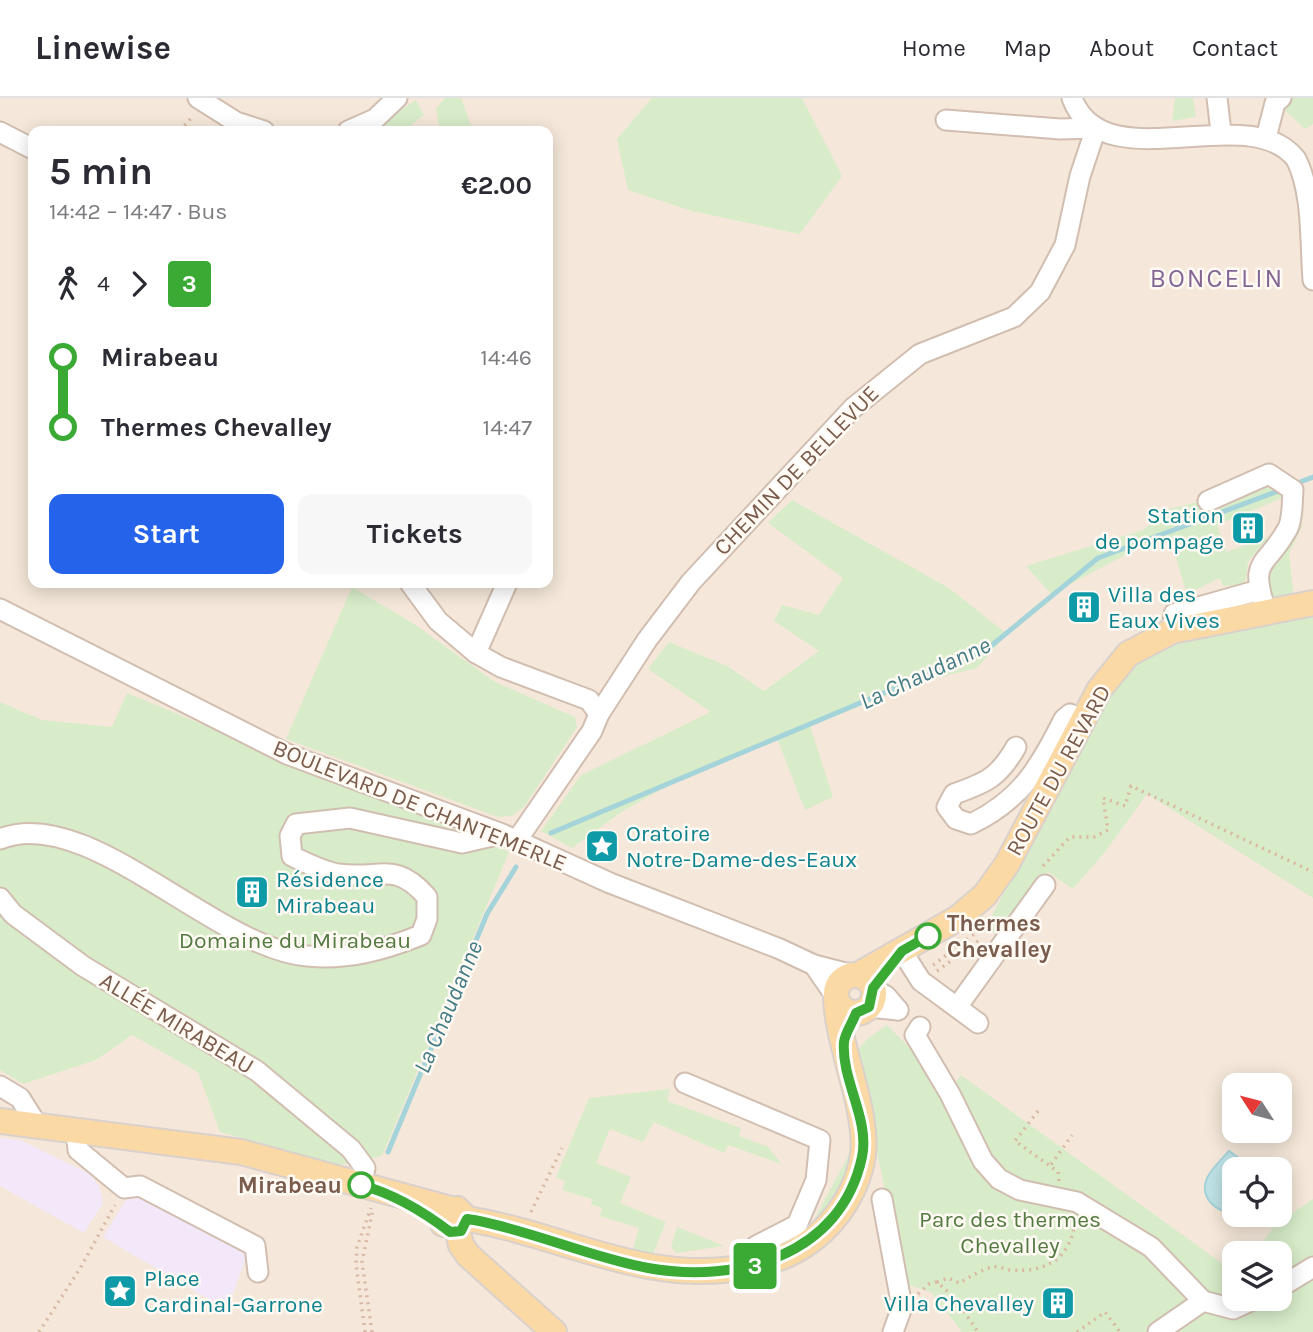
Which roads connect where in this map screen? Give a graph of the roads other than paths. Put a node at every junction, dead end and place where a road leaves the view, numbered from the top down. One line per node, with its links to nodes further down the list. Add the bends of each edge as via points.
1 (198, 98): 7 (street)
2 (397, 98): 8 (street)
3 (1072, 98): 9 (street, via 1079,113)
4 (1217, 98): 11 (street)
5 (1281, 98): 12 (street, via 1275,103)
6 (946, 120): 9 (street)
7 (248, 126)
8 (358, 126)
9 (1096, 128): 11 (street, via 1138,135); 22 (street, CHEMIN DE BELLEVUE, via 1065,246 1040,292 1014,317 919,354 853,408 691,582)
10 (0, 132): 13 (street)
11 (1221, 132): 12 (street)
12 (1267, 134): 14 (street, via 1282,142 1302,172)
13 (28, 146)
14 (1313, 279)
15 (1208, 501): 18 (street, via 1269,474 1287,486 1289,526 1256,576)
16 (414, 588): 21 (street, via 438,621)
17 (504, 588): 21 (street)
18 (1262, 601): 19 (main road, ROUTE DU REVARD); 23 (main road, ROUTE DU REVARD, via 1172,631 1128,654 1099,690)
19 (1313, 603)
20 (0, 609): 25 (street, BOULEVARD DE CHANTEMERLE, via 287,754)
21 (476, 653): 22 (street)
22 (589, 710): 25 (street, CHEMIN DE BELLEVUE)
23 (1084, 720): 24 (street, via 1070,715 1064,719 1026,786 997,812 971,824 956,819 947,807 954,794 982,784 1004,769); 29 (main road, ROUTE DU REVARD, via 1007,864 985,895 958,918)
24 (1016, 747)
25 (509, 837): 26 (street, via 462,843 350,818 296,824 290,836 292,856 336,874 394,874 411,879 427,897 421,935 350,957 304,956 266,945 75,843 40,833); 30 (street, BOULEVARD DE CHANTEMERLE)
26 (0, 839)
27 (1040, 880): 33 (street)
28 (0, 898): 42 (street, ALLÉE MIRABEAU, via 13,914 83,966 257,1072 352,1151 365,1168)
29 (902, 951): 31 (main road, ROUTE DU REVARD); 33 (street, via 921,981)
30 (814, 965): 31 (street); 32 (street, BOULEVARD DE CHANTEMERLE)
31 (862, 992): 32 (main road, via 842,980); 36 (main road)
32 (836, 998): 36 (main road)
33 (957, 1007): 34 (street)
34 (978, 1023)
35 (920, 1027): 49 (street, via 915,1035 983,1161 999,1179 1020,1189 1069,1200 1151,1247)
36 (844, 1041): 45 (main road, via 863,1153 856,1181 822,1232 782,1257)
37 (685, 1083): 45 (street, via 820,1140 816,1180 797,1225 756,1246)
38 (0, 1086): 40 (street, via 20,1098)
39 (0, 1121): 40 (main road)
40 (37, 1125): 41 (main road)
41 (76, 1131): 42 (main road, via 241,1152); 47 (street, via 78,1150 124,1188 140,1186 255,1246)
42 (370, 1188): 44 (main road)
43 (882, 1199): 52 (street, via 910,1297)
44 (455, 1221): 45 (main road, via 522,1232 649,1268 714,1272); 51 (main road, via 468,1255)
45 (750, 1267)
46 (1313, 1267): 48 (street)
47 (258, 1272)
48 (1292, 1280)
49 (1203, 1301): 50 (street); 53 (street)
50 (1222, 1306)
51 (554, 1332)
52 (893, 1332)
53 (1158, 1332)

